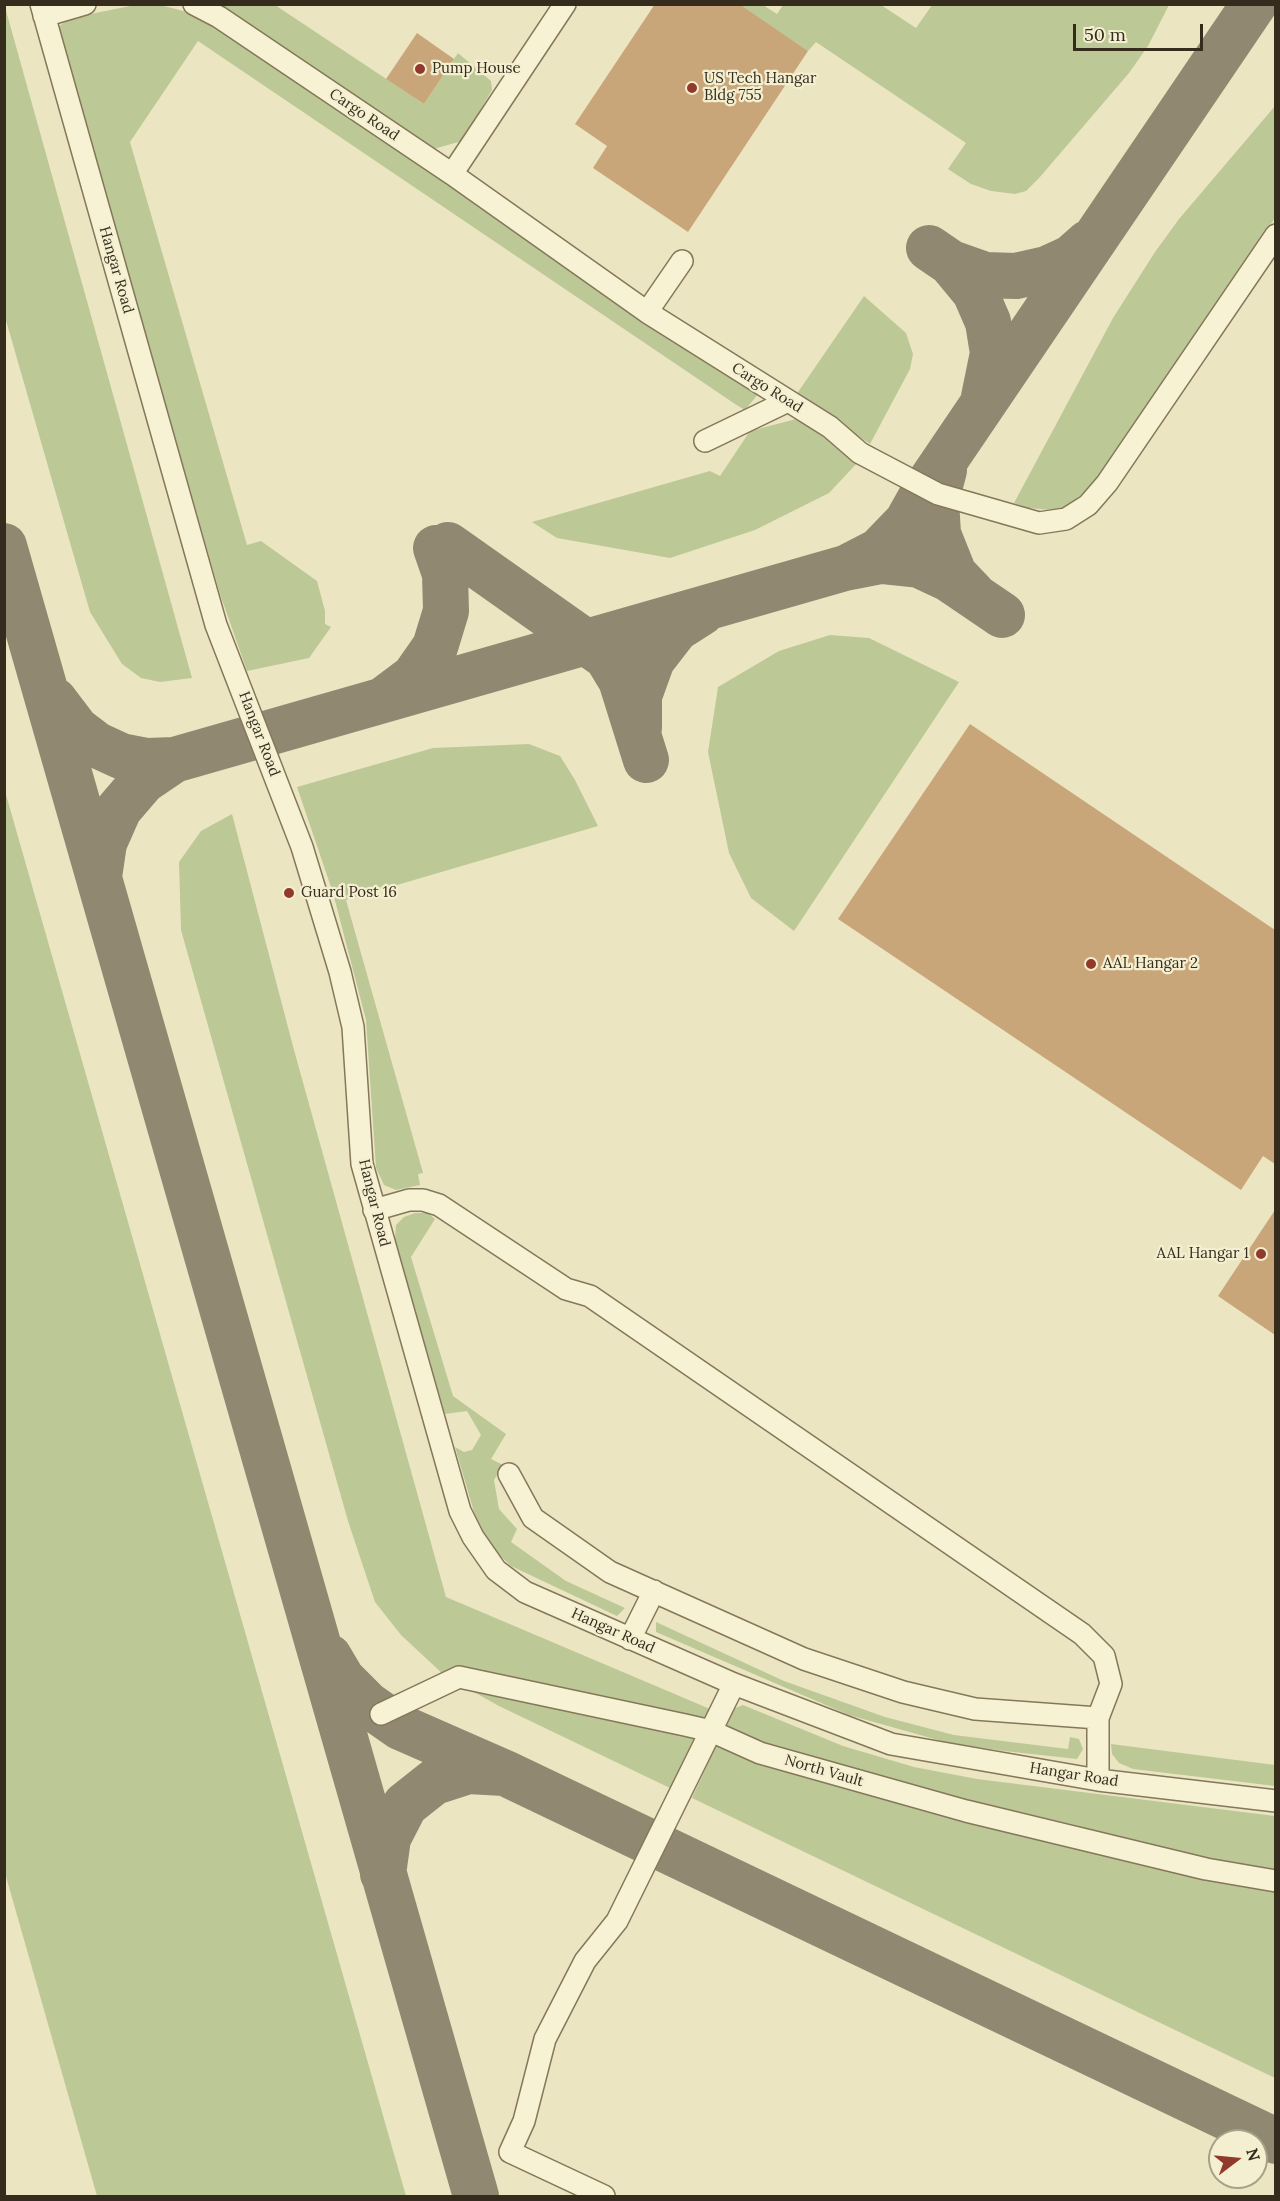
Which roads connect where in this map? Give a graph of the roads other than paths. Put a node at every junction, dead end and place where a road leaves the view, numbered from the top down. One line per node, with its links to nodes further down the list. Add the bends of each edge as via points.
1 (85, 4): 4 (street)
2 (194, 4): 5 (street, Cargo Road)
3 (566, 4): 5 (street)
4 (42, 10): 11 (street, Hangar Road, via 216,625 302,848 340,972 353,1027 362,1164)
5 (452, 174): 8 (street, Cargo Road)
6 (1275, 235): 9 (street, Cargo Road, via 1107,483 1088,505 1066,519 1039,523 938,494 860,453)
7 (682, 261): 8 (street)
8 (647, 312): 9 (street, Cargo Road)
9 (788, 401): 10 (street)
10 (705, 441)
11 (374, 1210): 14 (street, Hangar Road, via 460,1511 473,1537 496,1570 525,1592); 17 (street, via 409,1200 439,1205 566,1288 590,1296 1082,1634 1104,1656 1112,1684)
12 (509, 1474): 13 (street, via 533,1518 610,1572)
13 (654, 1591): 14 (street); 17 (street, via 804,1659 903,1692 975,1709)
14 (630, 1639): 15 (street, Hangar Road)
15 (734, 1684): 18 (street); 19 (street, Hangar Road, via 891,1744)
16 (381, 1714): 18 (street, North Vault, via 459,1677)
17 (1098, 1718): 19 (street)
18 (711, 1731): 21 (street, North Vault, via 760,1753 966,1811 1206,1869); 22 (street, via 617,1921 585,1962 545,2039 524,2121 510,2152)
19 (1098, 1780): 20 (street, Hangar Road)
20 (1275, 1801)
21 (1275, 1881)
22 (604, 2196)

